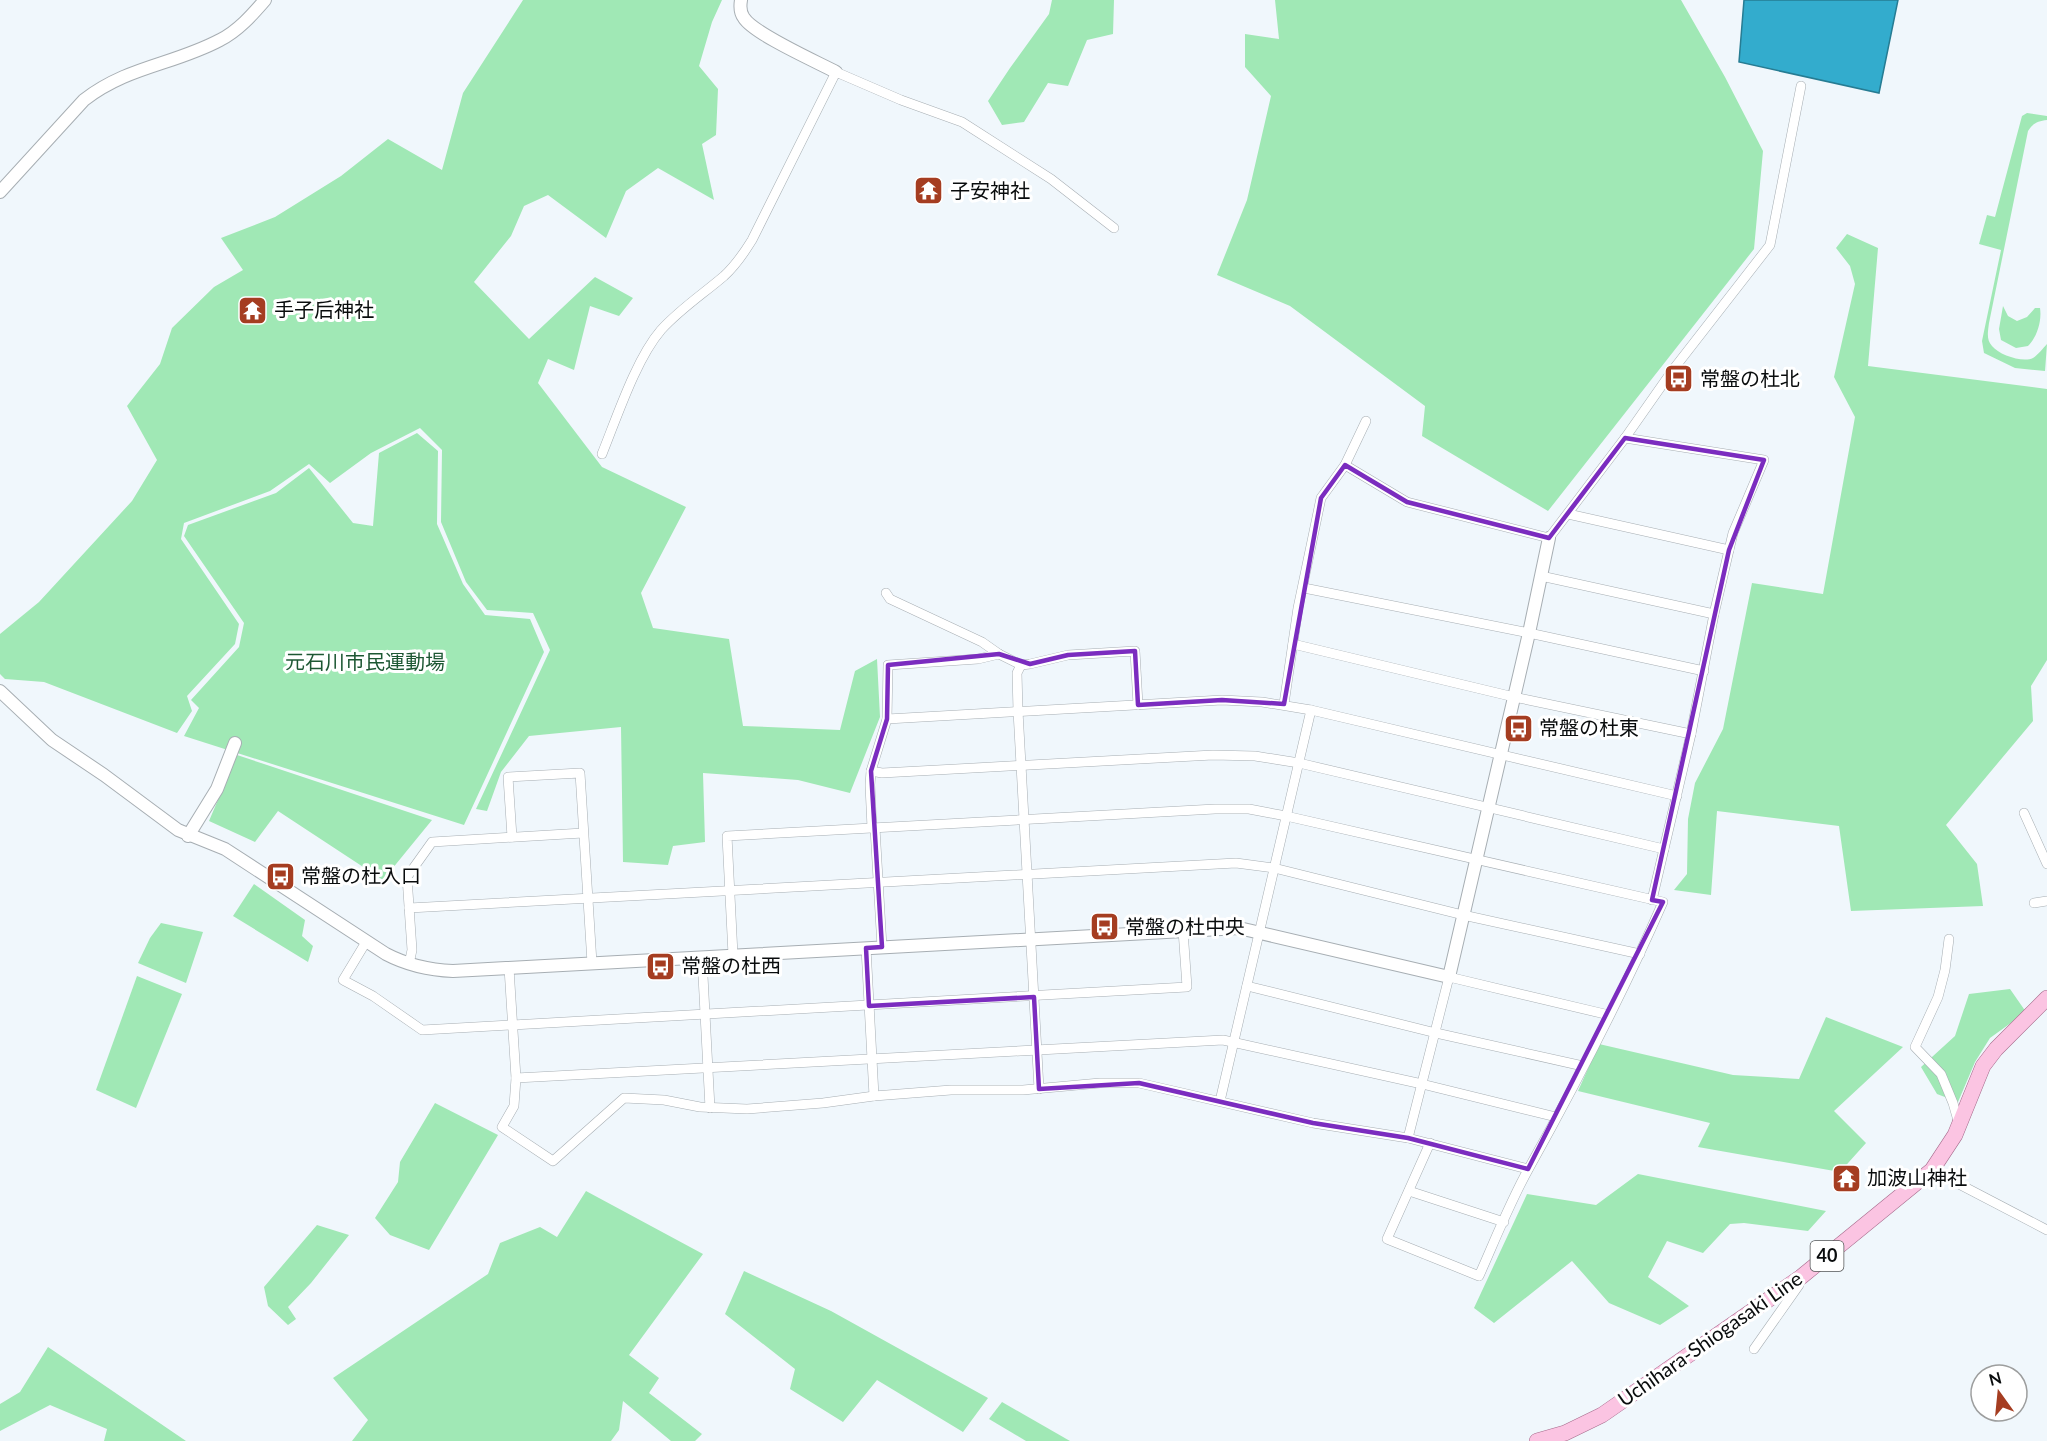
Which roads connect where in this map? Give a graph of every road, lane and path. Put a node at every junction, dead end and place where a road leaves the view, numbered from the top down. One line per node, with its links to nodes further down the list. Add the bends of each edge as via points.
1 (265, 0): 5 (street, via 222,40 131,72 99,88)
2 (741, 0): 3 (street, via 745,20 765,35)
3 (836, 72): 6 (street, via 962,122 1051,179); 9 (street, via 752,240 724,275 675,316 651,344)
4 (1800, 86): 8 (street, via 1770,245)
5 (0, 192)
6 (1114, 228)
7 (1366, 421): 10 (street)
8 (1624, 438): 11 (street); 13 (street, via 1764,460)
9 (602, 454)
10 (1345, 465): 12 (street, via 1407,502); 15 (street, via 1321,498)
11 (1568, 514): 12 (street); 13 (street)
12 (1549, 538): 14 (street)
13 (1729, 550): 17 (street)
14 (1541, 576): 17 (street); 18 (street)
15 (1304, 588): 18 (street); 19 (street)
16 (886, 593): 20 (street, via 890,599 982,642)
17 (1714, 614): 22 (street)
18 (1529, 633): 22 (street); 24 (street)
19 (1293, 644): 24 (street); 25 (street)
20 (999, 654): 21 (street); 29 (street, via 888,665)
21 (1021, 665): 26 (street, via 1068,655 1135,651); 28 (street, via 1017,673)
22 (1704, 671): 30 (street)
23 (0, 691): 43 (street, via 52,740)
24 (1514, 697): 30 (street); 32 (street)
25 (1284, 704): 26 (street, via 1222,700); 27 (street)
26 (1138, 705): 28 (street)
27 (1311, 710): 32 (street); 33 (street)
28 (1018, 711): 29 (street); 34 (street)
29 (887, 718): 35 (street)
30 (1691, 734): 36 (street)
31 (236, 743): 43 (street, via 216,789)
32 (1501, 754): 36 (street); 37 (street)
33 (1299, 763): 34 (street, via 1213,754); 37 (street); 39 (street)
34 (1021, 766): 35 (street); 40 (street)
35 (871, 771): 41 (street)
36 (1677, 796): 45 (street)
37 (1488, 808): 45 (street); 46 (street)
38 (2024, 813): 47 (street)
39 (1286, 816): 40 (street, via 1233,809); 46 (street); 48 (street)
40 (1024, 820): 41 (street); 49 (street)
41 (874, 828): 50 (street); 51 (street, via 727,836)
42 (583, 833): 44 (street); 44 (street, via 580,773 508,777); 52 (street)
43 (188, 836): 62 (street, via 225,849)
44 (512, 837): 56 (street, via 432,842 407,877)
45 (1664, 849): 53 (street)
46 (1476, 860): 53 (street); 57 (street)
47 (2047, 864)
48 (1274, 868): 49 (street, via 1221,863); 57 (street); 59 (street)
49 (1027, 874): 50 (street); 60 (street)
50 (878, 883): 51 (street); 63 (street)
51 (730, 891): 52 (street); 66 (street)
52 (588, 899): 56 (street); 68 (street)
53 (1652, 900): 65 (street, via 1663,902)
54 (2047, 901): 55 (street)
55 (2034, 903)
56 (409, 908): 69 (street)
57 (1463, 915): 65 (street); 71 (street)
58 (1183, 930): 59 (street, via 1239,928); 60 (street); 73 (street, via 1187,987)
59 (1260, 932): 71 (street); 72 (street)
60 (1030, 939): 63 (street); 73 (street)
61 (1948, 939): 92 (street, via 1946,970 1938,997 1915,1047 1941,1074)
62 (366, 942): 69 (street); 78 (street, via 343,980 374,996 422,1030)
63 (882, 947): 64 (street)
64 (866, 948): 66 (street); 75 (street)
65 (1640, 954): 77 (street)
66 (734, 955): 67 (street)
67 (702, 957): 68 (street); 76 (street)
68 (592, 963): 70 (street)
69 (409, 964): 70 (street, via 453,971)
70 (509, 968): 78 (street)
71 (1449, 977): 77 (street); 79 (street)
72 (1247, 986): 79 (street); 80 (street)
73 (1034, 997): 75 (street); 81 (street)
74 (2047, 998): 92 (main road, Uchihara-Shiogasaki Line / 40, via 1983,1066)
75 (869, 1005): 76 (street); 82 (street)
76 (706, 1015): 78 (street); 84 (street)
77 (1609, 1015): 83 (street)
78 (512, 1026): 85 (street)
79 (1436, 1033): 83 (street); 86 (street)
80 (1234, 1042): 81 (street); 86 (street); 89 (street)
81 (1037, 1051): 82 (street); 87 (street)
82 (872, 1060): 84 (street); 88 (street)
83 (1582, 1066): 91 (street)
84 (707, 1068): 85 (street); 90 (street)
85 (516, 1078): 90 (street, via 514,1106 502,1127 553,1161 624,1098)
86 (1422, 1084): 91 (street); 93 (street)
87 (1039, 1089): 88 (street); 89 (street, via 1139,1083)
88 (874, 1096): 90 (street, via 823,1104)
89 (1220, 1101): 93 (street, via 1313,1123)
90 (710, 1108)
91 (1556, 1117): 95 (street)
92 (1960, 1125): 96 (main road, Uchihara-Shiogasaki Line / 40)
93 (1408, 1138): 94 (street)
94 (1430, 1143): 95 (street); 97 (street)
95 (1528, 1169): 98 (street)
96 (1932, 1170): 99 (street); 100 (main road, Uchihara-Shiogasaki Line / 40)
97 (1409, 1191): 98 (street); 98 (street, via 1387,1239 1479,1276)
98 (1504, 1222)
99 (2047, 1230)
100 (1801, 1277): 101 (street, via 1799,1286); 102 (main road, Uchihara-Shiogasaki Line / 40, via 1602,1415)
101 (1754, 1349)
102 (1537, 1441)

